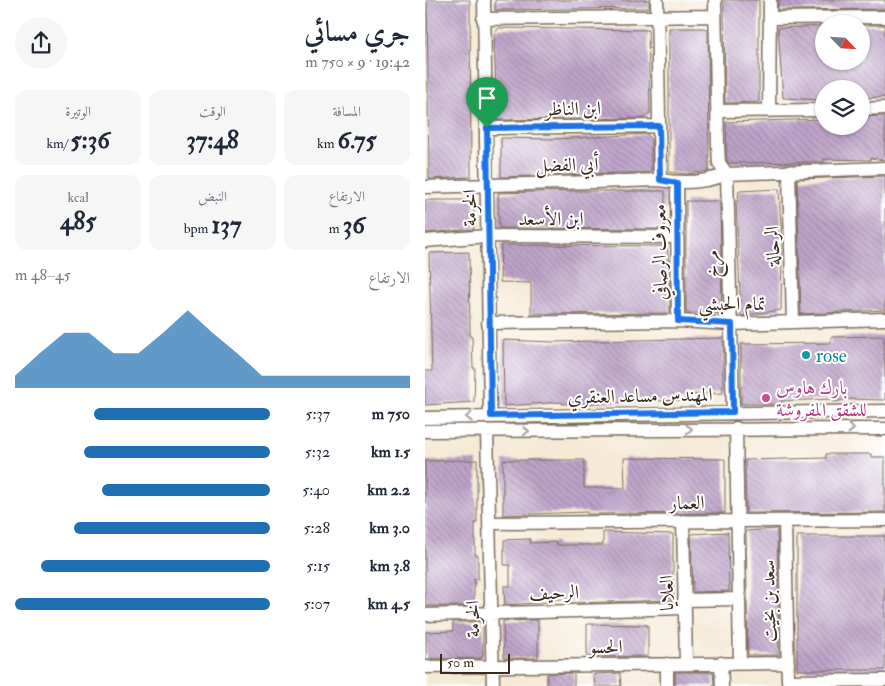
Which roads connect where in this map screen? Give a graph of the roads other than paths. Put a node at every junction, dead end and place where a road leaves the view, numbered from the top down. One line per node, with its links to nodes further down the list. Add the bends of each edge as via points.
1 (484, 0): 9 (street, الخرمة)
2 (657, 0): 6 (street, معروف الرصافي)
3 (715, 0): 5 (street, مرخ)
4 (770, 0): 8 (street)
5 (715, 16): 6 (street); 13 (street, مرخ)
6 (658, 17): 9 (street); 15 (street, معروف الرصافي)
7 (885, 17): 8 (street)
8 (770, 18): 14 (street)
9 (483, 19): 16 (street, الخرمة)
10 (885, 108): 11 (street)
11 (870, 109)
12 (815, 110): 14 (street)
13 (718, 111): 14 (street); 19 (street, مرخ, via 719,163)
14 (769, 111)
15 (659, 126): 16 (street, ابن الناظر); 20 (street, معروف الرصافي)
16 (487, 128): 22 (street, الخرمة)
17 (885, 168): 18 (street)
18 (789, 171): 19 (street); 29 (street, الرحالة)
19 (727, 174): 21 (street, أبي الفضل, via 709,182); 31 (street, مرخ)
20 (660, 180): 21 (street, أبي الفضل); 22 (street, أبي الفضل)
21 (677, 183): 25 (street, معروف الرصافي)
22 (488, 184): 23 (street, أبي الفضل); 24 (street, الخرمة)
23 (425, 187)
24 (488, 236): 25 (street, ابن الأسعد); 26 (street, ابن الأسعد); 30 (street, الخرمة)
25 (677, 237): 28 (street, معروف الرصافي)
26 (425, 240)
27 (885, 319): 29 (street, تمام الحبشي)
28 (678, 321): 30 (street, تمام الحبشي); 31 (street, تمام الحبشي)
29 (793, 321): 31 (street, تمام الحبشي)
30 (488, 323): 35 (street, الخرمة)
31 (732, 324): 33 (street, مرخ)
32 (885, 411): 34 (street, المهندس مساعد العنقري)
33 (733, 412): 34 (street, المهندس مساعد العنقري); 35 (street, المهندس مساعد العنقري)
34 (782, 412): 38 (street)
35 (491, 416): 36 (street, المهندس مساعد العنقري, one-way to 36)
36 (425, 418)
37 (736, 428): 38 (street, المهندس مساعد العنقري); 41 (street, المهندس مساعد العنقري, one-way to 37); 42 (street)
38 (781, 429): 39 (street, المهندس مساعد العنقري, one-way to 39)
39 (885, 429)
40 (425, 431): 41 (street, المهندس مساعد العنقري)
41 (487, 431): 46 (street, الخرمة)
42 (737, 520): 44 (street, العمار); 45 (street, العمار); 47 (street)
43 (885, 520): 45 (street, العمار)
44 (683, 521): 46 (street, العمار); 48 (street, العلايا)
45 (785, 521): 52 (street, سعد بن بخيت)
46 (489, 524): 49 (street, الخرمة)
47 (738, 599): 48 (street, الرحيف); 51 (street)
48 (685, 604): 49 (street, الرحيف); 54 (street, العلايا)
49 (491, 612): 50 (street, الرحيف); 56 (street, الخرمة)
50 (425, 614)
51 (739, 663): 52 (street, الحسو); 55 (street, الحسو)
52 (788, 663): 58 (street, سعد بن بخيت, via 788,681)
53 (667, 664): 54 (street, الحسو); 56 (street, الحسو); 60 (street)
54 (685, 664): 55 (street, الحسو)
55 (721, 664): 61 (street)
56 (492, 665): 57 (street, الحسو); 59 (street, الخرمة)
57 (425, 667)
58 (885, 680)
59 (493, 686)
60 (667, 686)
61 (721, 686)

